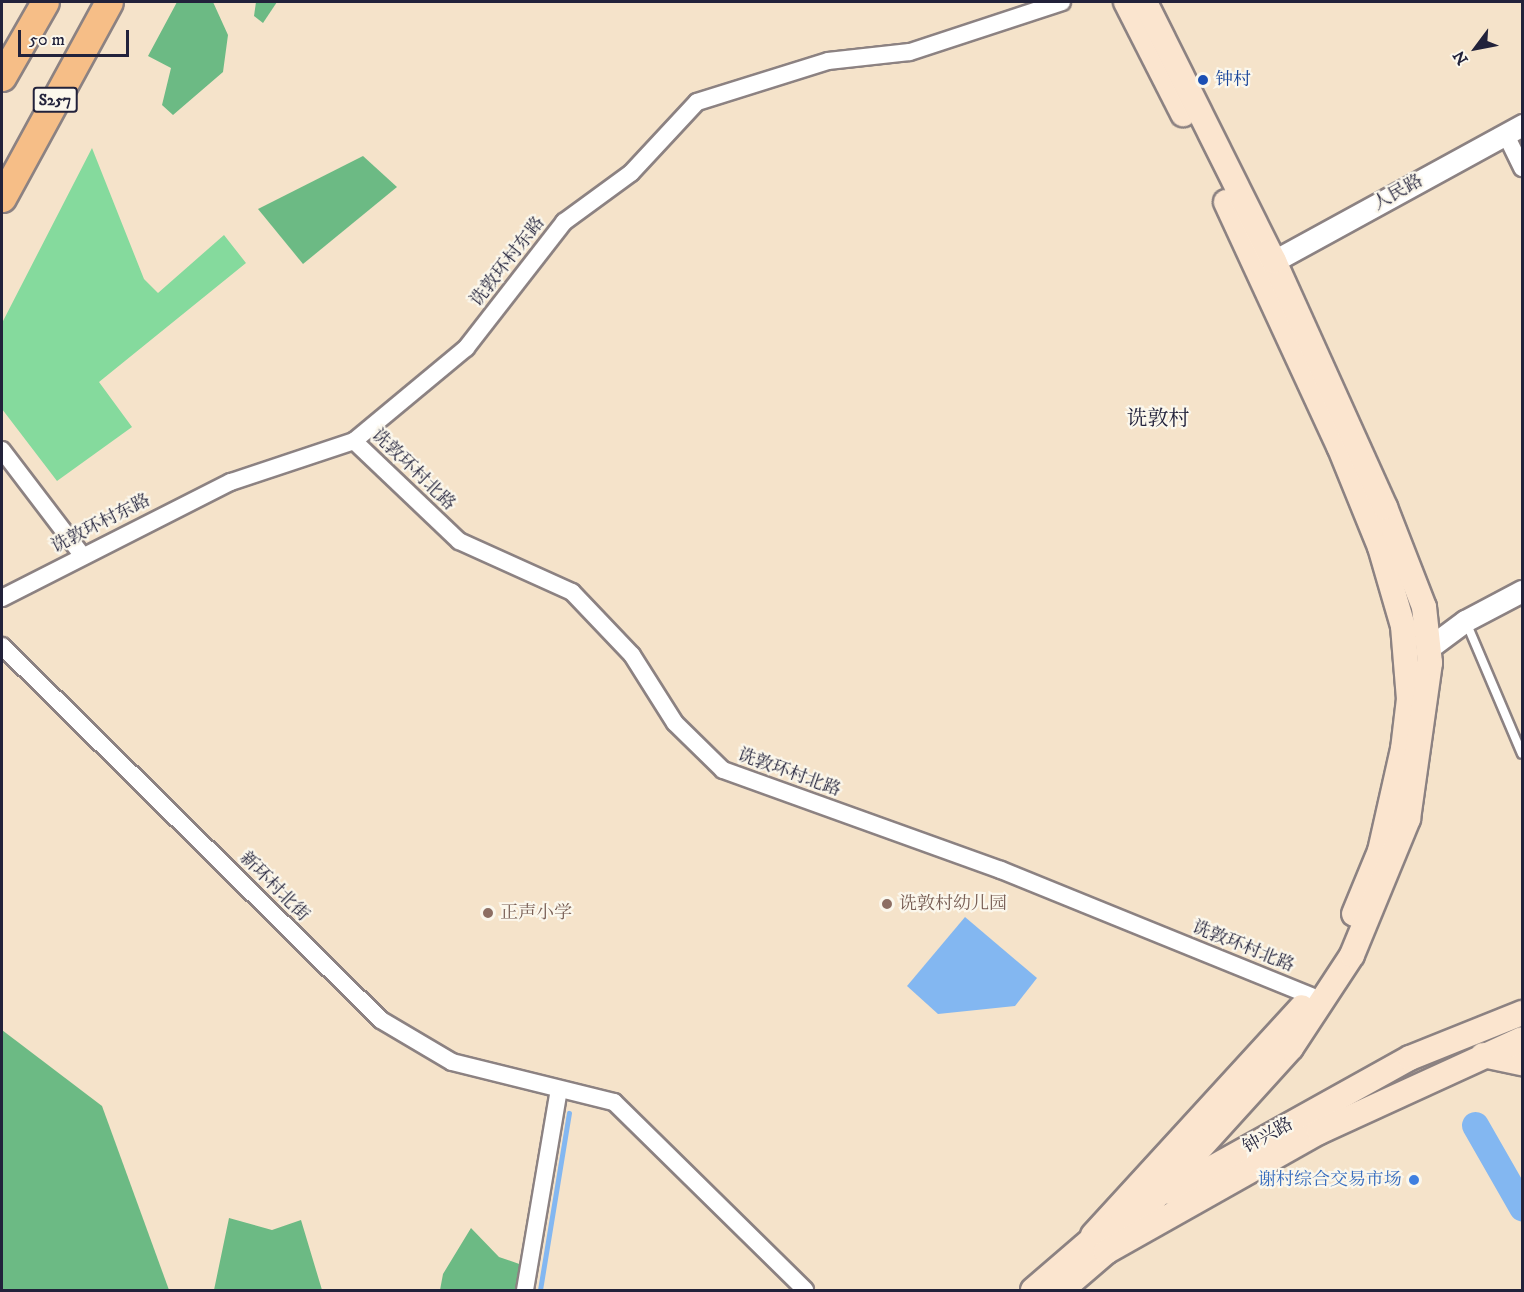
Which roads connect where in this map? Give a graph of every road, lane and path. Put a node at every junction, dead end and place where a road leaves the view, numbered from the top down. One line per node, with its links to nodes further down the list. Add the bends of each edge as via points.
1 (45, 2): 6 (main road)
2 (109, 2): 9 (main road, S257)
3 (1062, 2): 11 (street, 诜敦环村东路, via 910,52 828,61 697,102 631,173 564,222 466,348)
4 (1126, 2): 19 (main road, via 1339,446)
5 (1145, 2): 10 (main road)
6 (2, 77)
7 (1514, 130): 8 (street); 10 (street, 人民路)
8 (1522, 168)
9 (2, 198)
10 (1274, 261): 19 (main road, via 1408,563 1424,607)
11 (354, 441): 13 (street, 诜敦环村东路, via 231,482); 21 (street, 诜敦环村北路, via 459,541 572,592 632,655 675,723 723,770 1001,870)
12 (2, 450): 13 (street)
13 (82, 555): 15 (street, 诜敦环村东路)
14 (1522, 591): 17 (street)
15 (2, 598)
16 (1522, 607): 17 (street)
17 (1468, 627): 19 (street); 20 (lane)
18 (2, 646): 26 (street, 新环村北街, via 381,1020 452,1062)
19 (1419, 651): 21 (main road, via 1403,749 1380,851); 27 (main road, via 1416,783 1385,886 1346,965 1308,1025)
20 (1522, 754)
21 (1311, 996): 27 (main road)
22 (1522, 1013): 27 (main road, 钟兴路, via 1410,1058)
23 (1522, 1039): 24 (main road, 钟兴路)
24 (1483, 1055): 25 (main road); 27 (main road, 钟兴路, via 1319,1132)
25 (1522, 1063)
26 (560, 1090): 29 (street); 30 (street, 新环村北街, via 614,1102)
27 (1203, 1162): 28 (main road); 28 (main road, 钟兴路); 28 (main road, 钟兴路)
28 (1099, 1244): 31 (main road, 钟兴路); 32 (main road, 钟兴路)
29 (525, 1290)
30 (805, 1290)
31 (1033, 1290)
32 (1062, 1290)

